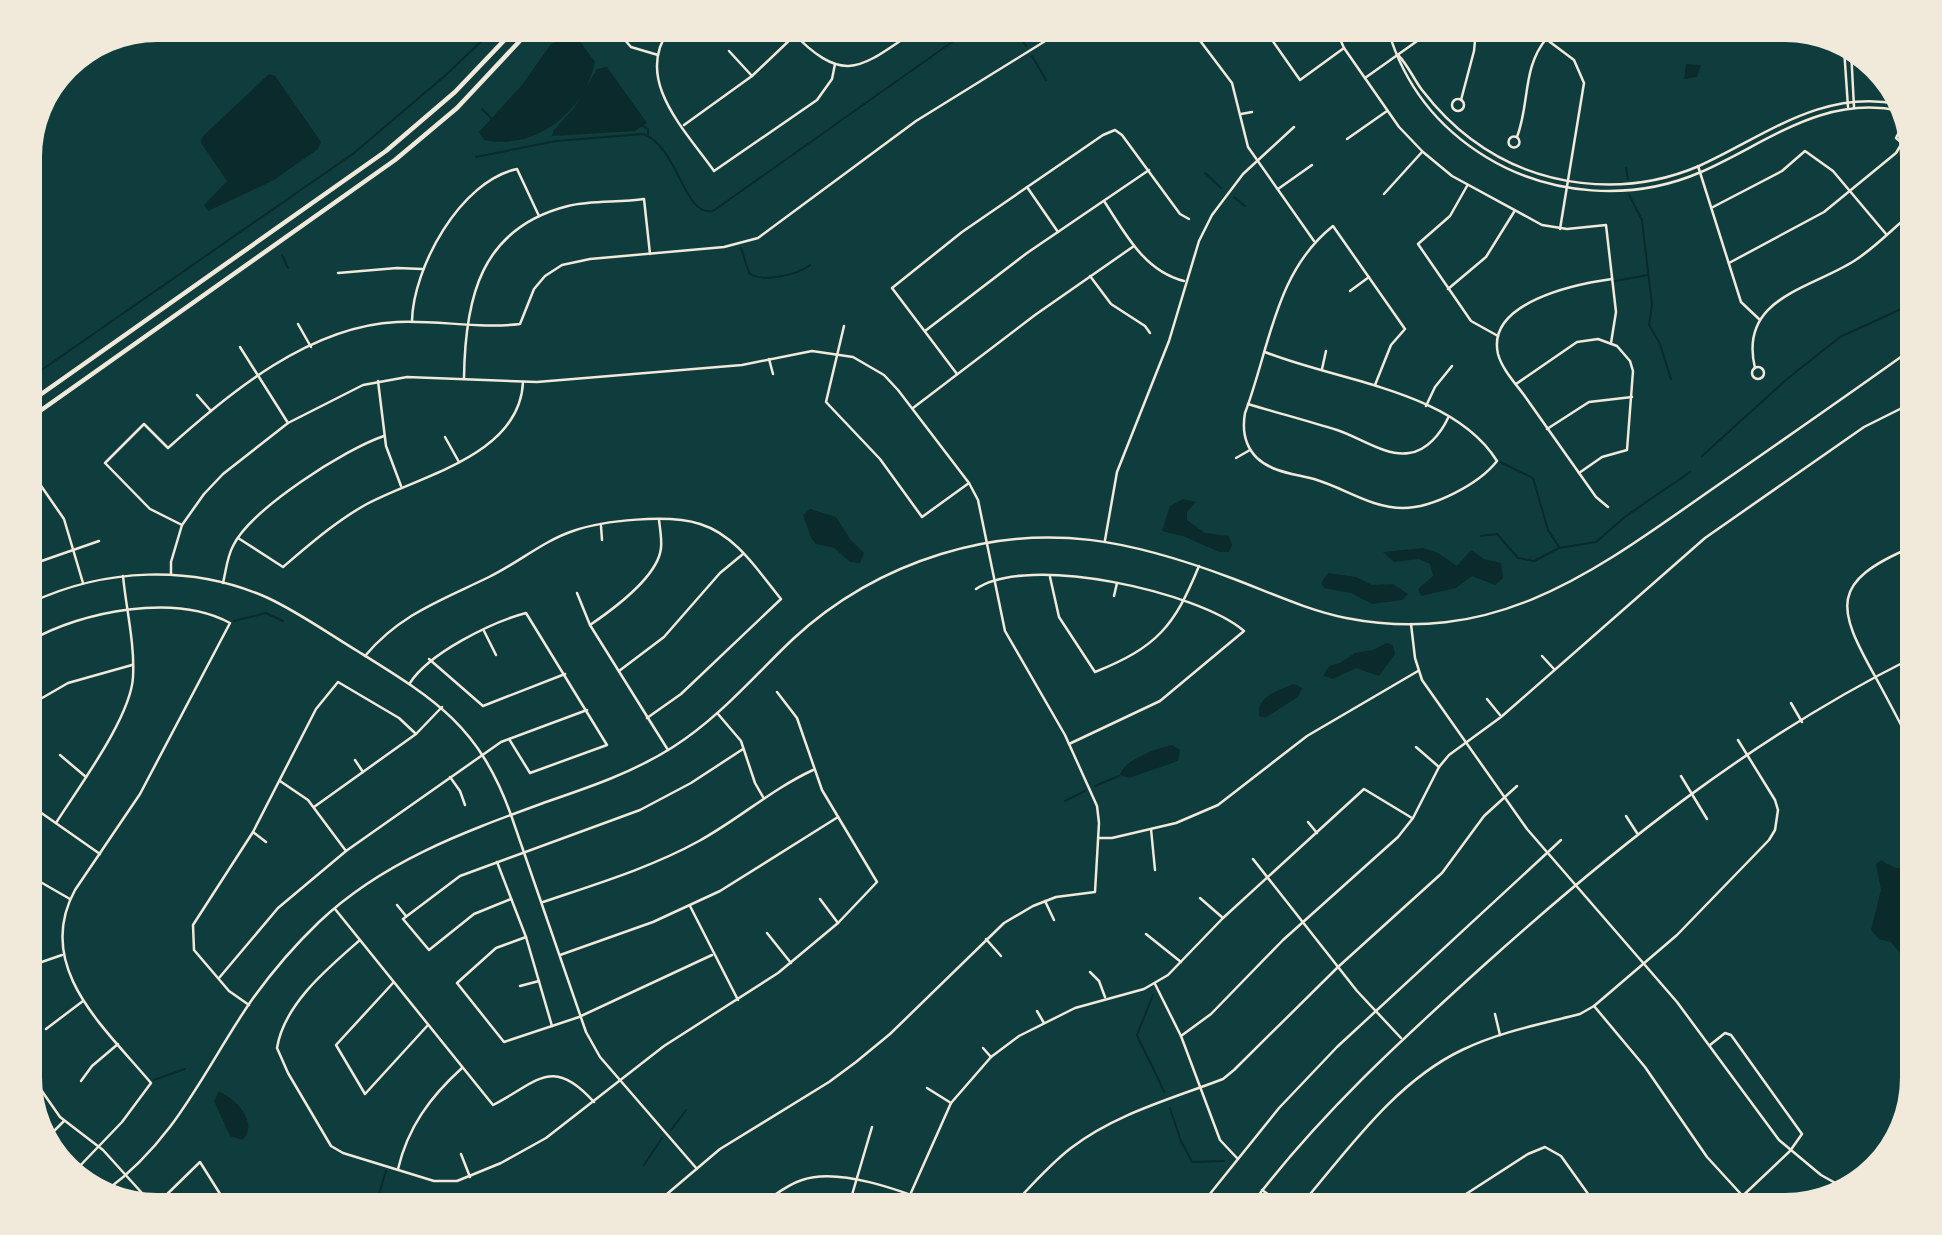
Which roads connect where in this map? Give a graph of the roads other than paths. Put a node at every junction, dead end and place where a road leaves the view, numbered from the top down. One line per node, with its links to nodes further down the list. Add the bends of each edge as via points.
1 (503, 42): 102 (highway, via 467,81 394,145)
2 (519, 42): 109 (highway, via 457,108 396,160)
3 (627, 42): 19 (street)
4 (664, 42): 19 (street)
5 (788, 42): 24 (street)
6 (802, 42): 23 (street)
7 (898, 42): 23 (street, via 866,63)
8 (1043, 42): 65 (street, via 916,121 758,238 724,247)
9 (1201, 42): 35 (street, via 1232,83)
10 (1273, 42): 17 (street, via 1300,80)
11 (1341, 42): 17 (street)
12 (1393, 42): 20 (street)
13 (1419, 42): 20 (street)
14 (1475, 42): 26 (street)
15 (1544, 42): 38 (street, via 1529,70)
16 (1552, 42): 47 (street, via 1574,60 1584,83)
17 (1344, 48): 25 (street)
18 (729, 51): 24 (street)
19 (658, 55): 36 (street, via 655,68 661,93)
20 (1398, 55): 25 (street); 47 (street, via 1438,108 1473,141 1514,165); 50 (street, via 1417,94 1461,140 1519,174)
21 (1845, 59): 28 (street)
22 (1852, 63): 27 (street)
23 (835, 64): 36 (street, via 832,79 817,100 714,171)
24 (752, 76): 36 (street)
25 (1364, 78): 33 (street)
26 (1461, 100)
27 (1853, 100): 28 (street); 29 (street); 30 (street)
28 (1847, 101): 31 (street); 44 (street, via 1804,112)
29 (1886, 103)
30 (1854, 107): 31 (street); 32 (street)
31 (1848, 108): 46 (street, via 1801,121)
32 (1890, 110)
33 (1387, 111): 39 (street); 41 (street)
34 (1252, 112): 35 (street)
35 (1241, 114): 42 (street, via 1244,135)
36 (682, 126)
37 (1294, 127): 42 (street)
38 (1517, 137)
39 (1348, 139)
40 (1899, 147): 52 (street)
41 (1423, 152): 48 (street); 53 (street)
42 (1257, 159): 51 (street); 72 (street, via 1212,215)
43 (1312, 165): 51 (street)
44 (1698, 166): 46 (street); 47 (street, via 1633,183)
45 (1149, 170): 49 (street, via 1115,130); 54 (street); 58 (street, via 1180,214)
46 (1701, 172): 50 (street, via 1626,191); 55 (street)
47 (1568, 181): 50 (street)
48 (1467, 186): 56 (street); 73 (street, via 1450,216 1418,244)
49 (1027, 187): 61 (street); 80 (street, via 892,288)
50 (1567, 187): 60 (street)
51 (1278, 190): 63 (street)
52 (1850, 190): 55 (street, via 1828,166 1805,151 1782,171); 62 (street); 66 (street, via 1824,212)
53 (1384, 194)
54 (1104, 201): 61 (street); 64 (street)
55 (1713, 207): 66 (street)
56 (1514, 212): 60 (street); 73 (street, via 1486,257)
57 (539, 216): 65 (street, via 572,205 644,199); 67 (street, via 517,169 509,171 460,208 439,235); 77 (street, via 503,241 490,258 471,300)
58 (1189, 219)
59 (1900, 223): 62 (street)
60 (1560, 229): 71 (street, via 1606,225)
61 (1058, 232): 80 (street)
62 (1886, 234): 75 (street, via 1855,260 1770,305)
63 (1314, 241): 70 (street, via 1333,226); 87 (street, via 1284,290)
64 (1134, 246): 69 (street); 72 (street, via 1160,273)
65 (650, 254): 77 (street, via 562,265 534,289 520,324)
66 (1729, 263): 75 (street, via 1741,302)
67 (422, 269): 68 (street); 76 (street)
68 (338, 273)
69 (1090, 276): 81 (street, via 1111,304); 95 (street)
70 (1369, 277): 74 (street); 101 (street, via 1405,329 1391,345)
71 (1612, 279): 82 (street, via 1568,287 1521,309 1507,319); 83 (street, via 1616,320)
72 (1184, 281): 129 (street, via 1168,341 1117,472)
73 (1448, 289): 82 (street, via 1471,321)
74 (1350, 291)
75 (1759, 319): 92 (street)
76 (412, 321): 77 (street); 85 (street, via 352,329)
77 (467, 323): 97 (street)
78 (298, 324): 85 (street)
79 (844, 326): 88 (street)
80 (925, 331): 95 (street)
81 (1150, 333)
82 (1498, 335): 100 (street, via 1500,358)
83 (1611, 343): 100 (street, via 1577,342); 104 (street, via 1630,361)
84 (240, 347): 96 (street)
85 (311, 347): 96 (street)
86 (1326, 351): 93 (street)
87 (1265, 352): 93 (street); 105 (street)
88 (838, 354): 90 (street, via 812,351); 107 (street, via 853,357 884,375); 120 (street, via 826,402 880,459 922,517)
89 (1900, 357): 150 (street, via 1589,574 1496,612)
90 (769, 359): 94 (street); 99 (street)
91 (1452, 366): 106 (street, via 1434,387)
92 (1755, 368)
93 (1322, 369): 101 (street)
94 (773, 374)
95 (957, 374): 107 (street)
96 (258, 377): 110 (street); 112 (street)
97 (464, 379): 98 (street); 99 (street)
98 (378, 381): 112 (street, via 346,392); 114 (street)
99 (523, 382): 118 (street, via 510,424)
100 (1516, 384): 113 (street)
101 (1375, 385): 106 (street)
102 (42, 394)
103 (197, 395): 110 (street)
104 (1632, 397): 113 (street, via 1589,402); 119 (street, via 1627,450 1602,457)
105 (1248, 404): 111 (street, via 1341,431 1394,453 1411,453 1427,445); 116 (street, via 1243,424)
106 (1426, 406): 111 (street)
107 (912, 408): 120 (street)
108 (1900, 409): 160 (street, via 1864,427 1705,538)
109 (42, 410)
110 (211, 411): 125 (street, via 168,449 144,424 105,463 150,509)
111 (1448, 418): 116 (street, via 1483,442 1497,461 1450,496 1421,506 1375,504 1273,467)
112 (288, 423): 125 (street, via 223,474)
113 (1547, 429): 119 (street)
114 (384, 436): 122 (street); 127 (street, via 301,482)
115 (445, 437): 118 (street)
116 (1250, 450): 117 (street)
117 (1237, 458)
118 (459, 462): 122 (street)
119 (1578, 473): 123 (street)
120 (969, 483): 131 (street, via 981,508)
121 (42, 486): 132 (street, via 57,504)
122 (401, 486): 127 (street, via 332,527 283,567)
123 (1608, 507)
124 (659, 520): 126 (street); 134 (street, via 700,524 723,535); 151 (street, via 661,547 653,566 626,598)
125 (182, 525): 137 (street)
126 (601, 525): 128 (street); 155 (street, via 573,531 512,566 415,611)
127 (238, 538): 142 (street)
128 (602, 540)
129 (1105, 540): 131 (street, via 1051,536); 136 (street, via 1148,548)
130 (99, 541): 132 (street)
131 (988, 542): 140 (street); 172 (street, via 930,558 849,595 791,641)
132 (74, 551): 135 (street); 141 (street)
133 (1900, 553): 164 (street, via 1871,566 1857,579 1849,598 1849,628)
134 (743, 554): 161 (street, via 720,573 664,637); 174 (street, via 781,599 681,694)
135 (42, 561)
136 (1199, 566): 148 (street); 150 (street, via 1311,609)
137 (171, 574): 138 (street); 142 (street)
138 (123, 576): 141 (street); 149 (street)
139 (1050, 576): 140 (street); 143 (street); 148 (street, via 1059,617 1095,672 1146,645 1175,619)
140 (995, 581): 144 (street); 181 (street, via 1005,631)
141 (83, 583): 147 (street)
142 (223, 583): 155 (street, via 268,598)
143 (1117, 583): 146 (street); 148 (street)
144 (976, 589)
145 (577, 593): 151 (street)
146 (1114, 596)
147 (42, 598)
148 (1184, 602): 181 (street, via 1244,631 1160,701)
149 (127, 610): 153 (street); 159 (street); 220 (street, via 197,611 230,623 157,764)
150 (1411, 624): 162 (street)
151 (590, 625): 161 (street)
152 (485, 631): 154 (street); 157 (street); 163 (street, via 526,613)
153 (42, 636)
154 (496, 654)
155 (365, 656): 165 (street)
156 (1542, 656): 160 (street)
157 (429, 659): 163 (street, via 483,706); 165 (street)
158 (1900, 663): 164 (street)
159 (132, 665): 167 (street, via 68,683); 193 (street, via 129,696)
160 (1555, 670): 173 (street)
161 (619, 671): 174 (street)
162 (1418, 671): 180 (street); 210 (street, via 1307,736 1218,805)
163 (565, 674): 171 (street)
164 (1875, 676): 175 (street); 176 (street)
165 (410, 683): 170 (street)
166 (777, 692): 190 (street, via 797,718)
167 (42, 698)
168 (1486, 699): 173 (street)
169 (1791, 703): 175 (street)
170 (442, 707): 177 (street); 185 (street)
171 (587, 710): 178 (street); 178 (street, via 607,745 530,773)
172 (718, 713): 183 (street); 184 (street)
173 (1501, 717): 180 (street)
174 (647, 718): 184 (street)
175 (1802, 722): 187 (street)
176 (1900, 723)
177 (416, 733): 191 (street); 195 (street, via 338,682 316,709)
178 (509, 739): 185 (street)
179 (1738, 740): 187 (street)
180 (1465, 743): 189 (street); 199 (street)
181 (1069, 744): 214 (street, via 1097,806)
182 (1416, 747): 189 (street)
183 (743, 749): 198 (street); 218 (street, via 640,810)
184 (668, 750): 203 (street, via 610,779)
185 (483, 753): 194 (street); 203 (street)
186 (60, 755): 193 (street)
187 (1747, 756): 197 (street); 253 (street, via 1775,800 1775,830 1696,916)
188 (355, 760): 191 (street)
189 (1439, 766): 206 (street)
190 (814, 770): 198 (street); 205 (street)
191 (363, 772): 201 (street)
192 (1681, 776): 197 (street)
193 (86, 777): 209 (street)
194 (450, 777): 200 (street); 217 (street)
195 (280, 781): 201 (street); 211 (street)
196 (1517, 786): 199 (street)
197 (1691, 793): 207 (street); 213 (street)
198 (763, 797): 232 (street, via 672,855)
199 (1503, 797): 219 (street); 254 (street, via 1442,873)
200 (465, 804)
201 (314, 807): 217 (street)
202 (42, 814): 209 (street)
203 (511, 815): 218 (street); 235 (street, via 423,850)
204 (1626, 816): 213 (street)
205 (838, 817): 234 (street); 240 (street, via 877,882)
206 (1413, 818): 212 (street, via 1364,789); 239 (street)
207 (1707, 820)
208 (1308, 822): 212 (street)
209 (55, 823): 220 (street)
210 (1151, 829): 214 (street); 223 (street)
211 (253, 832): 216 (street); 256 (street, via 193,925 194,950)
212 (1317, 832): 224 (street)
213 (1637, 833): 226 (street)
214 (1099, 838): 231 (street, via 1095,892)
215 (1561, 840): 219 (street)
216 (266, 842)
217 (346, 851): 256 (street, via 278,908)
218 (524, 851): 222 (street); 232 (street)
219 (1547, 852): 226 (street); 266 (street)
220 (100, 854): 228 (street)
221 (1253, 859): 224 (street)
222 (497, 862): 229 (street); 236 (street, via 460,876)
223 (1154, 870)
224 (1266, 878): 237 (street); 239 (street)
225 (42, 883): 228 (street)
226 (1575, 884): 253 (street); 276 (street)
227 (1200, 898): 237 (street)
228 (70, 899): 246 (street)
229 (511, 899): 236 (street, via 474,914 429,950); 243 (street)
230 (821, 899): 240 (street)
231 (1045, 901): 238 (street); 244 (street, via 1015,916)
232 (543, 902): 247 (street)
233 (397, 905): 236 (street)
234 (690, 906): 247 (street); 248 (street)
235 (335, 909): 245 (street); 264 (street, via 289,954)
236 (405, 917)
237 (1223, 918): 251 (street)
238 (1054, 920)
239 (1303, 921): 254 (street); 275 (street, via 1211,1014)
240 (838, 923): 252 (street)
241 (767, 933): 252 (street)
242 (1146, 934): 251 (street)
243 (526, 937): 257 (street); 272 (street, via 496,948 457,983 504,1042)
244 (986, 939): 249 (street); 300 (street, via 856,1062 720,1149)
245 (360, 940): 258 (street); 299 (street, via 289,1016 277,1048 324,1138 343,1153)
246 (62, 955): 250 (street); 263 (street)
247 (561, 955): 269 (street)
248 (712, 955): 262 (street); 269 (street)
249 (1001, 956)
250 (42, 962)
251 (1181, 962): 259 (street)
252 (791, 963): 262 (street)
253 (1644, 963): 265 (street); 278 (street)
254 (1338, 967): 266 (street); 287 (street, via 1241,1064 1223,1079)
255 (1090, 972): 261 (street)
256 (218, 980): 264 (street)
257 (539, 981): 260 (street); 272 (street)
258 (394, 982): 271 (street); 271 (street, via 335,1045 365,1094)
259 (1155, 984): 261 (street); 275 (street)
260 (520, 986)
261 (1105, 998): 270 (street)
262 (738, 1000): 284 (street)
263 (83, 1001): 273 (street); 277 (street)
264 (249, 1005): 301 (street, via 175,1125)
265 (1594, 1006): 274 (street, via 1580,1014); 322 (street)
266 (1375, 1010): 276 (street); 297 (street)
267 (1037, 1011): 270 (street)
268 (1495, 1014): 274 (street)
269 (579, 1017): 272 (street); 284 (street, via 600,1057)
270 (1044, 1023): 280 (street)
271 (428, 1025): 281 (street)
272 (552, 1026)
273 (46, 1029)
274 (1500, 1035): 319 (street, via 1459,1051 1422,1074 1358,1137)
275 (1181, 1036): 287 (street)
276 (1401, 1038): 306 (street, via 1330,1110)
277 (118, 1044): 285 (street); 294 (street, via 151,1083)
278 (1710, 1045): 295 (street); 295 (street, via 1725,1033 1731,1035 1801,1131)
279 (983, 1048): 280 (street)
280 (991, 1057): 290 (street)
281 (462, 1068): 283 (street, via 493,1105 538,1079); 299 (street, via 418,1117)
282 (568, 1072): 283 (street)
283 (566, 1077): 289 (street)
284 (620, 1080): 289 (street); 300 (street)
285 (81, 1081)
286 (927, 1088): 290 (street)
287 (1200, 1088): 297 (street, via 1220,1140); 315 (street, via 1088,1136)
288 (43, 1092): 291 (street)
289 (594, 1102): 302 (street, via 546,1138)
290 (951, 1103): 314 (street)
291 (64, 1121): 293 (street); 294 (street)
292 (872, 1127): 303 (street)
293 (55, 1130)
294 (98, 1146): 298 (street); 301 (street)
295 (1790, 1151): 304 (street); 323 (street)
296 (461, 1154): 302 (street)
297 (1237, 1158): 316 (street)
298 (81, 1164)
299 (398, 1169): 302 (street, via 448,1183)
300 (697, 1169): 310 (street)
301 (127, 1175): 305 (street); 307 (street)
302 (470, 1177)
303 (856, 1180): 311 (street, via 809,1178); 312 (street); 313 (street)
304 (1833, 1182)
305 (114, 1185)
306 (1262, 1190): 317 (street); 318 (street)
307 (141, 1192)
308 (168, 1193): 309 (street, via 200,1161)
309 (220, 1193)
310 (668, 1193)
311 (779, 1193)
312 (852, 1193)
313 (903, 1193)
314 (911, 1193)
315 (1024, 1193)
316 (1210, 1193)
317 (1260, 1193)
318 (1266, 1193)
319 (1311, 1193)
320 (1468, 1193): 321 (street, via 1545,1147 1561,1156)
321 (1587, 1193)
322 (1738, 1193)
323 (1746, 1193)

